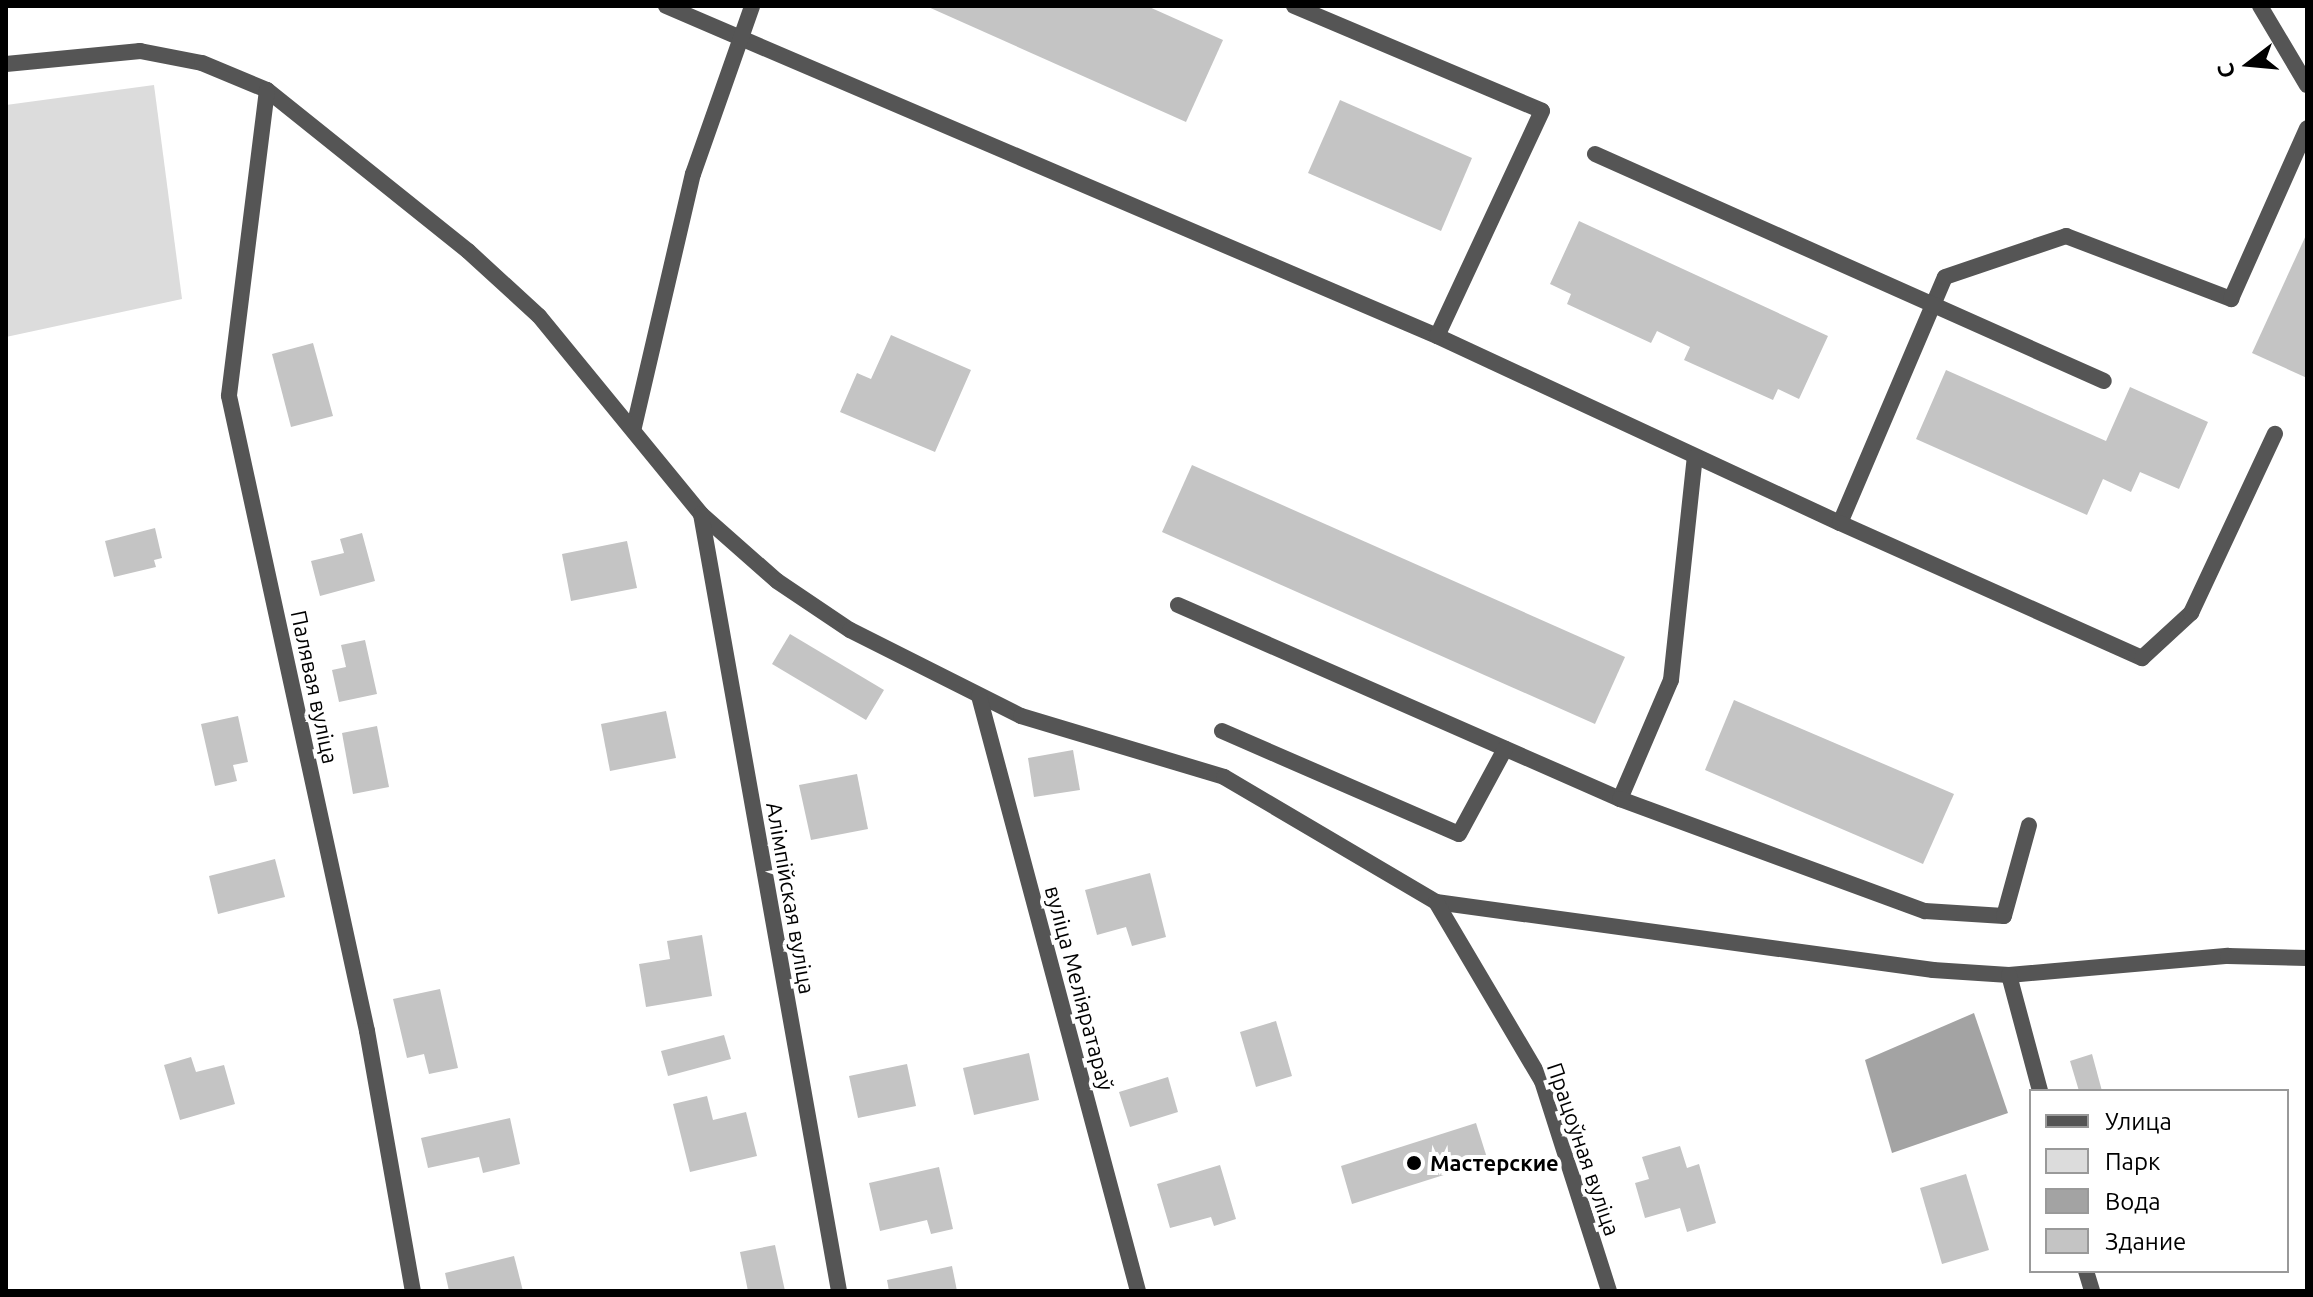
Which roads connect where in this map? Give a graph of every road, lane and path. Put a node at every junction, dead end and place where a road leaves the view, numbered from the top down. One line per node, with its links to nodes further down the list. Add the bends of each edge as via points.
1 (666, 6): 6 (street)
2 (752, 6): 6 (street)
3 (1294, 6): 5 (street)
4 (2260, 6): 8 (street)
5 (1331, 13): 13 (street, via 1542,111)
6 (739, 39): 13 (street); 15 (street, via 693,174)
7 (6, 64): 9 (street, via 140,51 202,63)
8 (2307, 85)
9 (267, 90): 15 (street, via 478,260 539,316); 30 (street, Палявая вуліца, via 229,396 367,1031)
10 (2307, 128): 12 (street, via 2231,299 2066,236 1945,277)
11 (1595, 154): 12 (street)
12 (1930, 308): 14 (street); 19 (street)
13 (1437, 336): 17 (street)
14 (2104, 381)
15 (634, 427): 18 (street)
16 (2275, 434): 19 (street, via 2191,613 2142,658)
17 (1695, 457): 19 (street); 24 (street, via 1671,680)
18 (701, 514): 21 (street, via 777,581 850,630); 31 (street, Алімпійская вуліца)
19 (1840, 523)
20 (1178, 605): 23 (street)
21 (979, 696): 26 (street, via 1021,716 1224,777); 32 (street, вуліца Меліяратараў)
22 (1222, 731): 23 (street, via 1459,834)
23 (1505, 749): 24 (street)
24 (1620, 799): 25 (street, via 1925,911 2004,916)
25 (2029, 825)
26 (1436, 902): 28 (street, via 1749,948); 33 (street, Працоўная вуліца, via 1542,1081)
27 (2307, 958): 28 (street, via 2228,956)
28 (2009, 975): 29 (street)
29 (2039, 1089)
30 (413, 1291)
31 (839, 1291)
32 (1138, 1291)
33 (1609, 1291)

